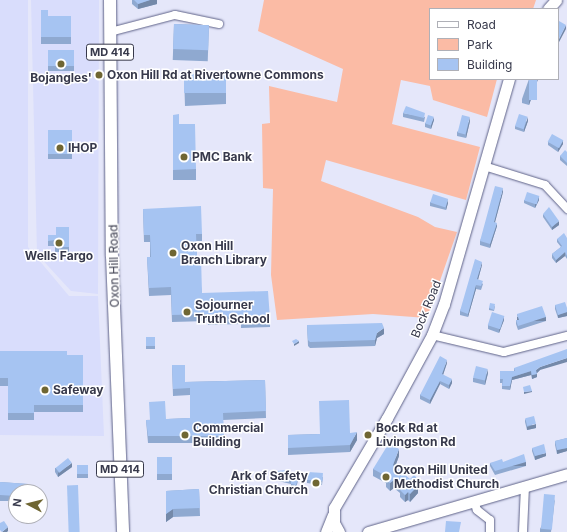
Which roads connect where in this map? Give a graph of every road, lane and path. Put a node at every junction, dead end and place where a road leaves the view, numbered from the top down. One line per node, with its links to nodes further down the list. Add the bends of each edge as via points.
1 (110, 0): 5 (main road, Oxon Hill Road / MD 414)
2 (556, 0): 3 (main road)
3 (549, 8)
4 (219, 24): 5 (street, via 175,15)
5 (110, 32): 15 (main road, Oxon Hill Road / MD 414, via 112,256)
6 (509, 80): 7 (main road, Bock Road)
7 (484, 166): 8 (street, via 541,183 553,192); 9 (main road, Bock Road, via 453,276)
8 (567, 209)
9 (432, 335): 10 (street, via 504,352); 14 (main road, Bock Road)
10 (567, 336)
11 (567, 474): 12 (main road)
12 (525, 486): 13 (main road); 20 (street)
13 (474, 501): 18 (main road); 19 (street, via 477,510 490,520)
14 (333, 515): 16 (main road, Bock Road); 17 (main road)
15 (123, 532)
16 (326, 532)
17 (339, 532)
18 (368, 532)
19 (490, 532)
20 (523, 532)

